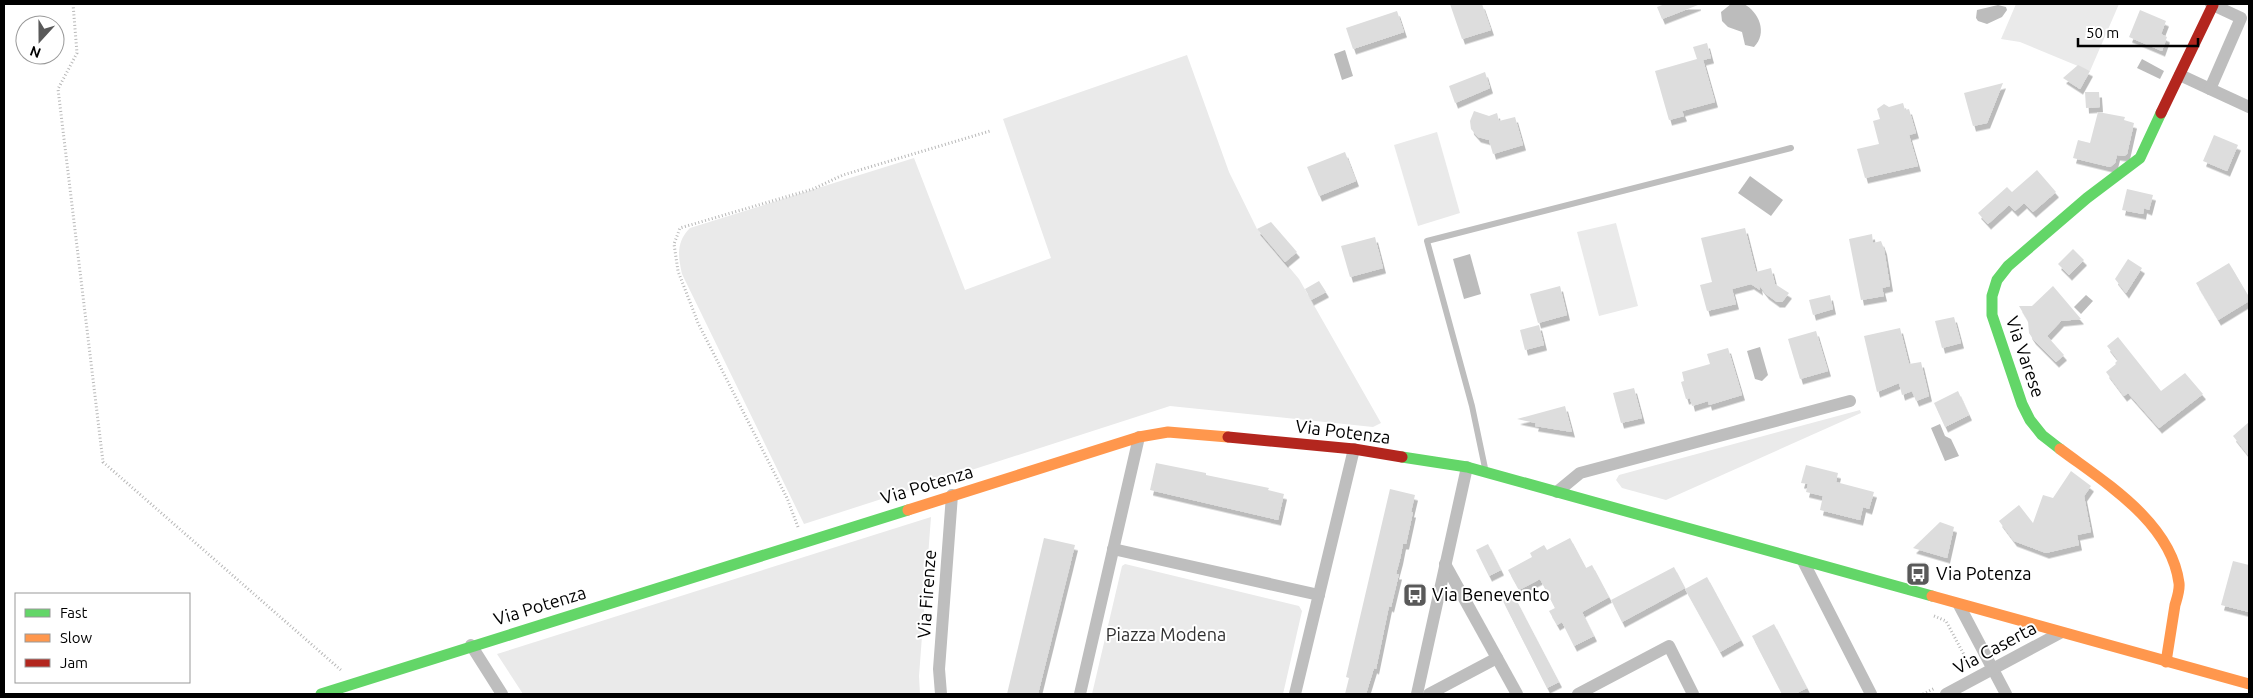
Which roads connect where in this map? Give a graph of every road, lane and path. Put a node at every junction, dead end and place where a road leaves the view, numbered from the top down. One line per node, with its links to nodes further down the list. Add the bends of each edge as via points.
1 (72, 4): 28 (path, via 77,54 58,89 103,462)
2 (2212, 4): 3 (street, Via Varese); 4 (street, Via Varese, via 2242,18)
3 (2180, 76): 4 (street); 25 (street, Via Varese, via 2140,158 2087,198 2008,266 1997,280 1992,296 1992,315 2030,420 2042,435 2123,495 2165,545 2178,584)
4 (2210, 89): 5 (street)
5 (2249, 107)
6 (990, 131): 15 (path, via 680,228 674,244 678,271 698,323 787,498)
7 (1791, 148): 12 (lane, via 1427,241 1472,406)
8 (1850, 401): 13 (street, via 1580,473)
9 (1139, 437): 10 (street, Via Potenza, via 1168,432); 14 (street, Via Potenza); 16 (street)
10 (1354, 449): 11 (street, Via Potenza); 19 (street)
11 (1467, 468): 12 (street, Via Potenza); 18 (street)
12 (1485, 472): 13 (street, Via Potenza)
13 (1557, 492): 17 (street, Via Potenza)
14 (952, 496): 15 (street, Via Potenza); 32 (street, Via Firenze, via 939,669)
15 (804, 542): 23 (street, Via Potenza)
16 (1113, 549): 19 (street); 33 (street)
17 (1803, 561): 20 (street, Via Potenza); 40 (street)
18 (1446, 564): 24 (street); 35 (street)
19 (1319, 595): 34 (street)
20 (1959, 605): 22 (street, Via Potenza); 26 (street)
21 (1927, 614): 27 (path, via 1946,621 1970,662)
22 (2060, 633): 25 (street, Via Potenza); 26 (street, Via Caserta)
23 (471, 645): 28 (street, Via Potenza); 31 (street)
24 (1497, 658): 36 (street); 37 (street)
25 (2166, 662): 29 (street, Via Potenza)
26 (1993, 670): 41 (street, Via Caserta); 42 (street)
27 (1968, 671)
28 (356, 683): 30 (street, Via Potenza)
29 (2249, 684)
30 (320, 694)
31 (502, 694)
32 (941, 694)
33 (1080, 694)
34 (1295, 694)
35 (1417, 694)
36 (1429, 694)
37 (1517, 694)
38 (1578, 694): 39 (street, via 1668,646)
39 (1693, 694)
40 (1871, 694)
41 (1946, 694)
42 (2006, 694)

